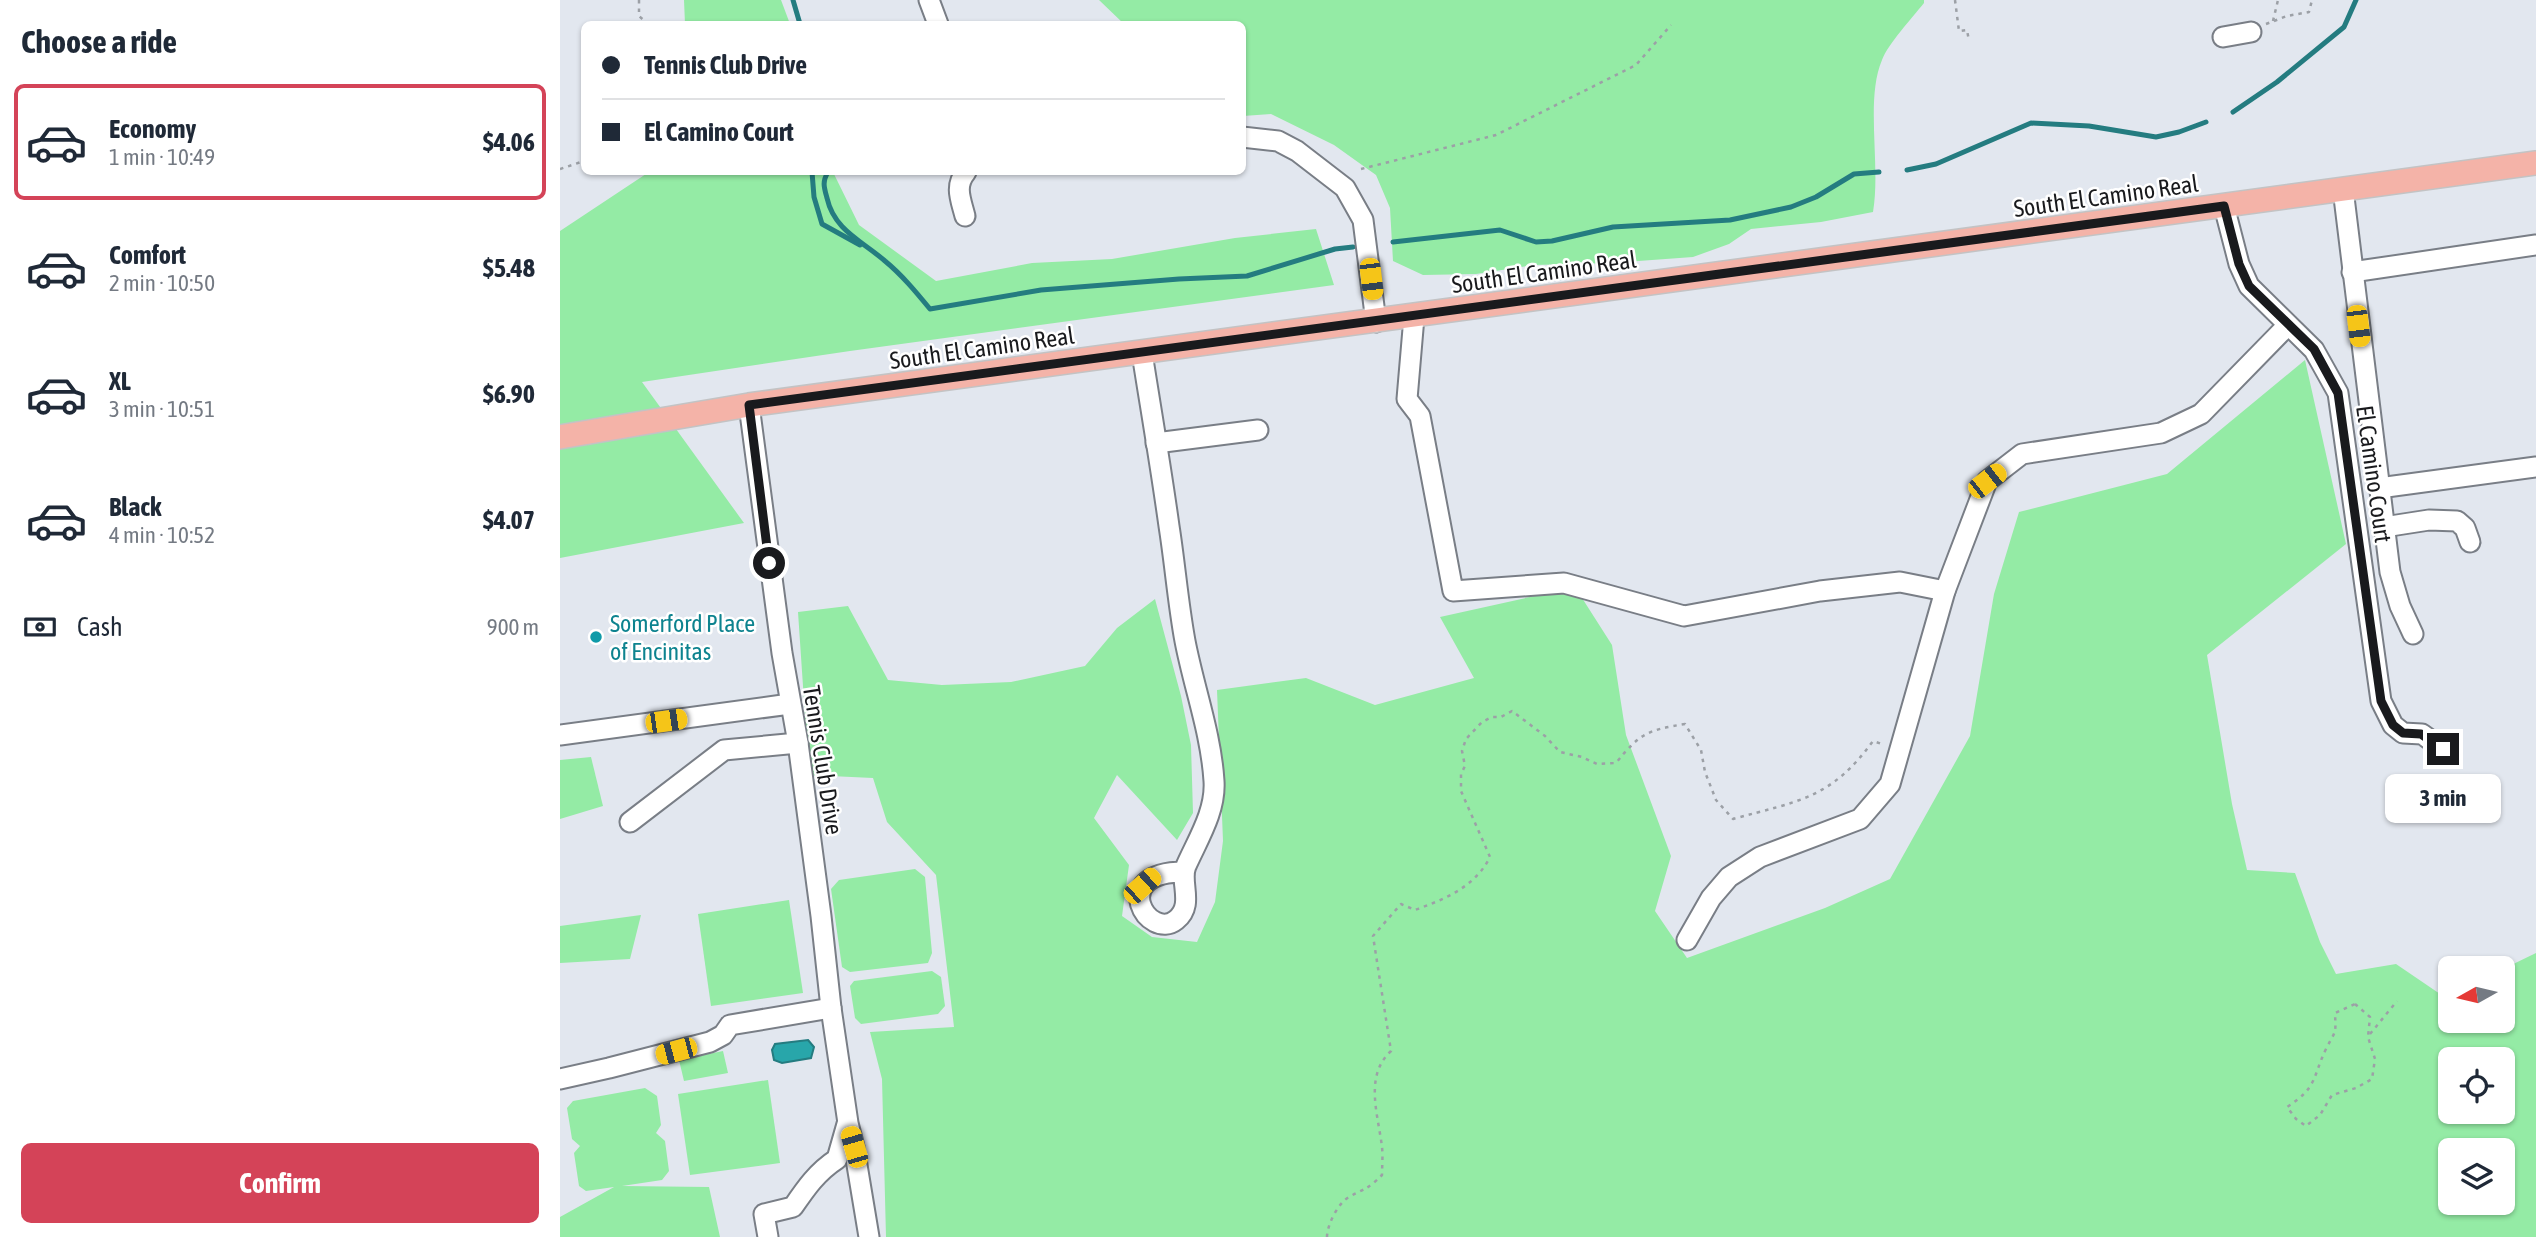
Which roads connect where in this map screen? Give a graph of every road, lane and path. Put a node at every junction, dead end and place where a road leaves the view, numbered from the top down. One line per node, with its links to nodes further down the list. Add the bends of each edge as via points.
1 (639, 0): 6 (path, via 639,16)
2 (929, 0): 7 (street)
3 (1955, 0): 11 (path, via 1959,32 1967,30)
4 (2278, 0): 5 (path, via 2273,21 2309,12)
5 (2312, 0)
6 (645, 21)
7 (937, 21)
8 (1671, 25): 16 (path, via 1636,65 1496,135)
9 (2251, 32): 10 (street)
10 (2222, 37)
11 (1969, 41)
12 (1246, 137): 24 (street, via 1278,141 1345,188 1363,220)
13 (581, 162): 15 (path)
14 (2536, 163): 18 (main road, South El Camino Real)
15 (560, 169)
16 (1362, 169)
17 (964, 175): 20 (street, via 958,189)
18 (2343, 189): 19 (main road, South El Camino Real); 22 (street)
19 (2224, 206): 23 (main road, South El Camino Real); 25 (street, El Camino Court, via 2249,286)
20 (965, 216)
21 (2536, 245): 22 (street)
22 (2352, 272): 32 (street)
23 (1414, 317): 24 (main road, South El Camino Real); 35 (street, via 1407,399 1420,416 1453,591 1564,583 1684,616 1900,582)
24 (1376, 322): 26 (main road, South El Camino Real)
25 (2288, 325): 35 (street, via 2202,414 2161,433 2022,454 1987,481); 41 (street, El Camino Court, via 2314,349 2338,393 2381,701 2393,725 2403,733 2421,734)
26 (1142, 353): 27 (main road, South El Camino Real); 30 (street)
27 (749, 405): 29 (main road, South El Camino Real); 37 (street, Tennis Club Drive)
28 (1258, 430): 30 (street)
29 (560, 437)
30 (1156, 443): 43 (street, via 1185,642 1205,721 1214,782 1214,805)
31 (2536, 467): 32 (street)
32 (2379, 488): 33 (street)
33 (2384, 527): 34 (street, via 2457,521); 36 (street, via 2390,572)
34 (2470, 542)
35 (1945, 591): 40 (street)
36 (2413, 634)
37 (790, 704): 38 (street); 39 (street, Tennis Club Drive)
38 (560, 735)
39 (798, 743): 42 (street, via 724,750); 46 (street, Tennis Club Drive)
40 (1900, 749): 44 (street, via 1890,784 1860,819 1759,857 1729,877); 52 (path, via 1873,741 1856,764 1821,792 1733,819 1716,800 1701,750 1685,724 1652,729 1616,763 1597,764 1560,752 1512,710 1482,722 1465,738 1461,791 1490,857 1484,870 1454,895 1415,910 1401,904 1373,936 1391,1051 1381,1061 1375,1083 1382,1175 1368,1190 1346,1198)
41 (2443, 749)
42 (630, 822)
43 (1184, 872)
44 (1687, 940)
45 (2397, 1000): 47 (path)
46 (831, 1008): 48 (street, via 730,1025 710,1042); 49 (street, Tennis Club Drive)
47 (2368, 1037): 47 (path, via 2370,1017 2355,1004 2335,1013 2336,1034 2313,1085 2287,1107 2296,1119 2306,1126 2320,1115 2332,1095 2372,1079 2375,1059)
48 (560, 1079)
49 (848, 1123): 50 (street, via 837,1159 814,1178 793,1207 764,1214); 51 (street, Tennis Club Drive)
50 (768, 1237)
51 (869, 1237)
52 (1327, 1237)

